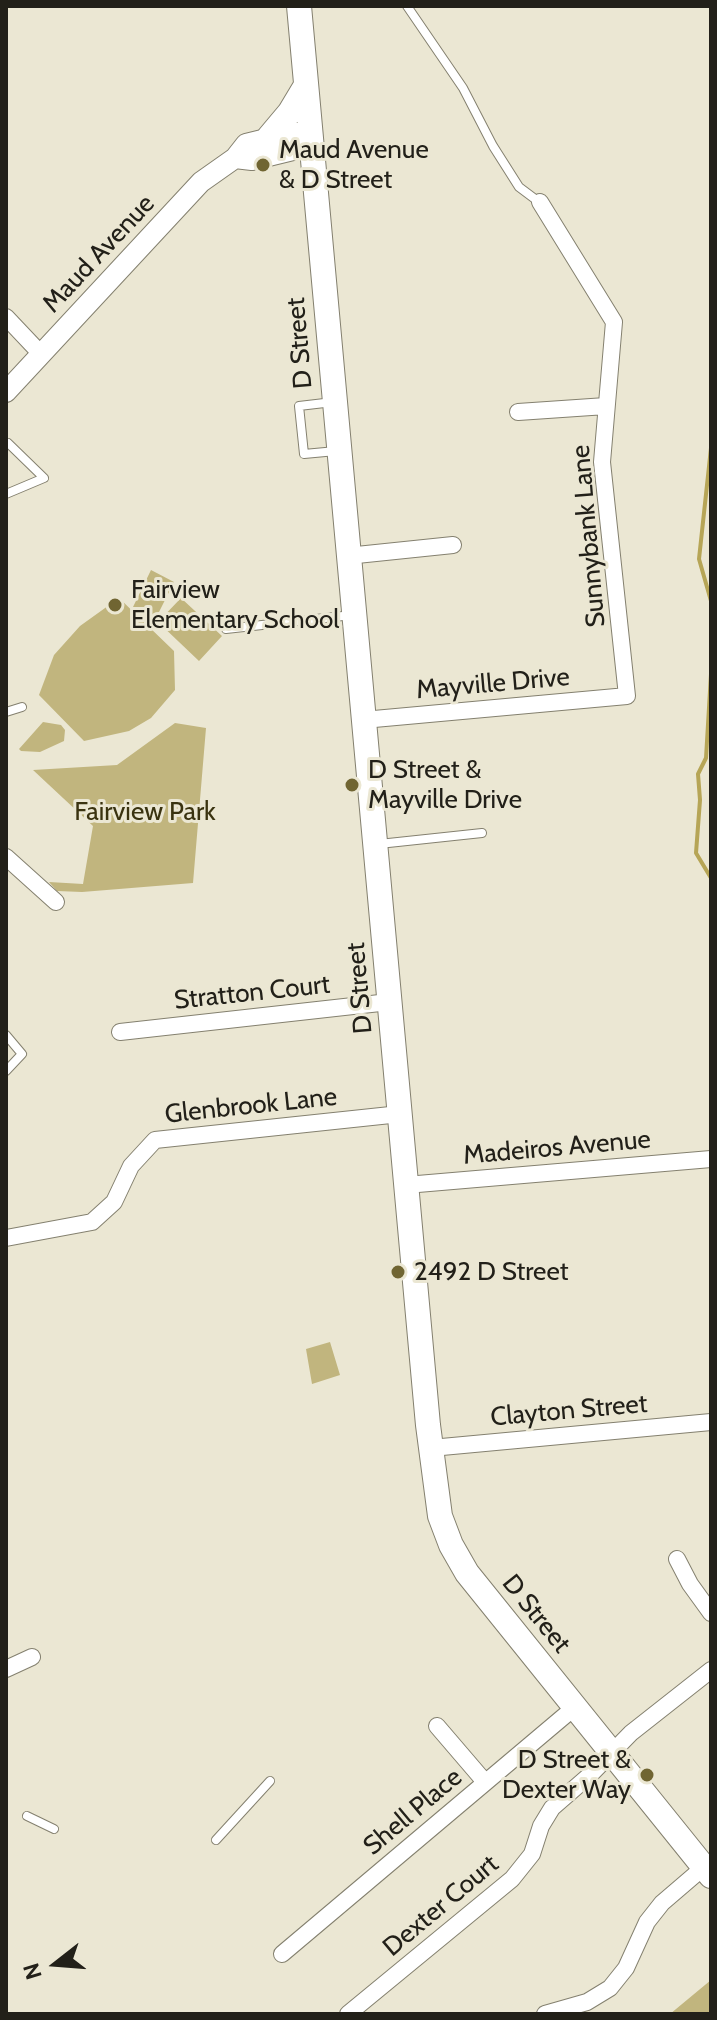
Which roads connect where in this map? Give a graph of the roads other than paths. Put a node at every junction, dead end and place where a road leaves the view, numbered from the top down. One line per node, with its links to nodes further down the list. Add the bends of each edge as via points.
1 (407, 6): 7 (lane, via 463,88 519,187)
2 (297, 7): 3 (main road, D Street)
3 (305, 87): 4 (main road, D Street); 5 (main road)
4 (315, 132): 5 (street, Maud Avenue); 6 (street, via 293,150 252,160); 11 (main road, D Street)
5 (269, 137): 6 (street, Maud Avenue, via 246,144)
6 (235, 158): 9 (street, Maud Avenue, via 201,182)
7 (540, 202): 12 (street, Sunnybank Lane, via 614,322)
8 (6, 317): 9 (street)
9 (41, 354): 10 (street, Maud Avenue)
10 (6, 392)
11 (333, 402): 15 (main road, D Street); 15 (lane, via 299,406 304,454)
12 (606, 406): 13 (street); 21 (street, Sunnybank Lane, via 602,462)
13 (518, 412)
14 (8, 443): 16 (lane, via 44,478)
15 (338, 451): 18 (main road, D Street)
16 (6, 494)
17 (453, 545): 18 (street)
18 (347, 556): 19 (main road, D Street)
19 (353, 615): 20 (lane); 24 (main road, D Street)
20 (226, 629)
21 (627, 696): 24 (street, Mayville Drive)
22 (22, 707): 23 (lane)
23 (6, 712)
24 (363, 720): 26 (main road, D Street)
25 (482, 833): 26 (lane)
26 (374, 845): 29 (main road, D Street)
27 (6, 857): 28 (street)
28 (56, 902)
29 (389, 1002): 30 (street, Stratton Court); 33 (main road, D Street)
30 (120, 1032)
31 (6, 1035): 32 (lane, via 22,1054)
32 (6, 1071)
33 (400, 1114): 35 (main road, D Street); 36 (street, Glenbrook Lane, via 155,1140 131,1166 114,1202 92,1222)
34 (711, 1159): 35 (street, Madeiros Avenue)
35 (406, 1185): 38 (main road, D Street)
36 (6, 1238)
37 (711, 1422): 38 (street, Clayton Street)
38 (431, 1448): 44 (main road, D Street, via 440,1516 456,1555)
39 (677, 1559): 40 (street)
40 (711, 1613)
41 (32, 1657): 42 (street)
42 (6, 1669)
43 (711, 1670): 46 (street, Dexter Court)
44 (575, 1707): 46 (main road, D Street); 48 (street, Shell Place)
45 (437, 1726): 48 (street)
46 (611, 1752): 52 (main road, D Street); 54 (street, Dexter Court, via 552,1808 524,1868)
47 (270, 1781): 51 (lane)
48 (485, 1782): 53 (street, Shell Place)
49 (27, 1816): 50 (lane)
50 (54, 1829)
51 (216, 1840)
52 (709, 1873): 55 (street, via 662,1903 610,1988 587,2002)
53 (282, 1954)
54 (348, 2014)
55 (545, 2014)

